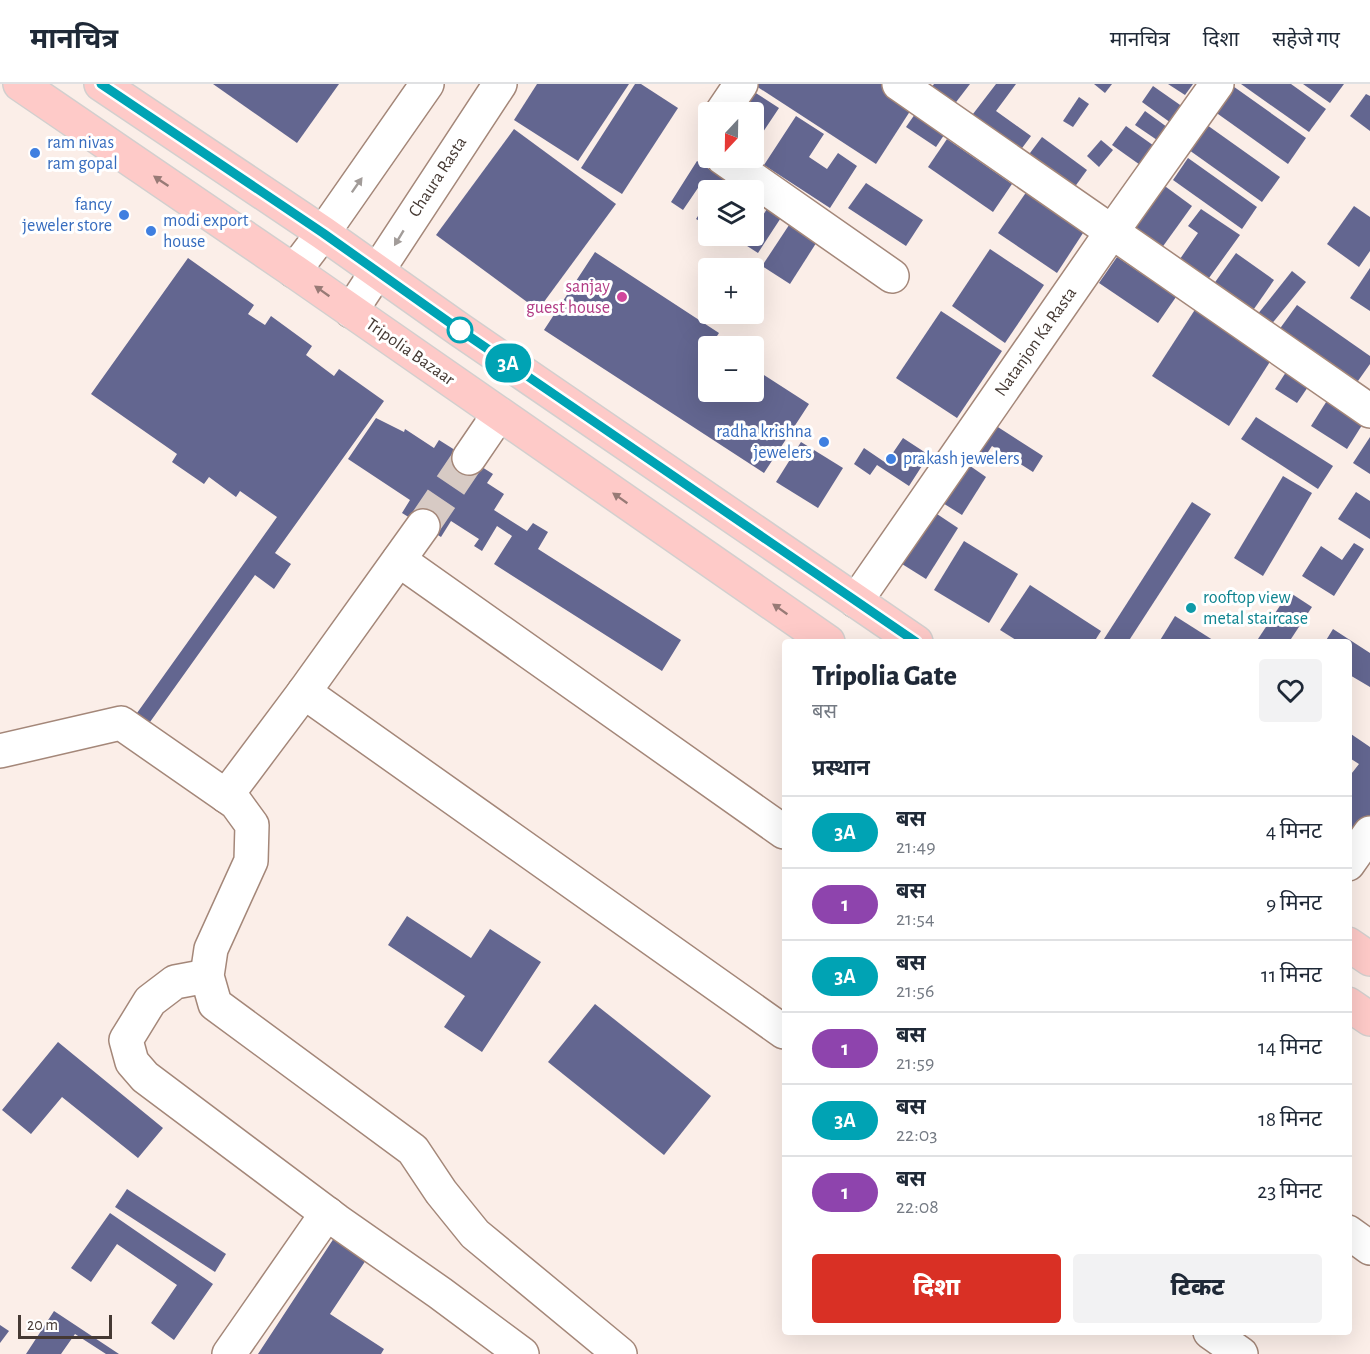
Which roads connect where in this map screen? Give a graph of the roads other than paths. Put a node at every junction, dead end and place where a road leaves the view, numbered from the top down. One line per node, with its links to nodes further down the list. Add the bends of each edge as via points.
1 (20, 84): 12 (main road, Tripolia Bazaar, one-way to 1)
2 (101, 84): 10 (main road)
3 (427, 84): 10 (street, one-way to 3)
4 (500, 84): 13 (street, Chaura Rasta, one-way to 13)
5 (741, 84): 8 (street)
6 (1217, 84): 11 (street, Natanjon Ka Rasta)
7 (915, 88): 11 (street)
8 (729, 102)
9 (737, 168): 14 (street)
10 (323, 233): 12 (street); 13 (main road)
11 (1111, 233): 16 (street); 21 (street, Natanjon Ka Rasta)
12 (294, 271): 15 (main road, Tripolia Bazaar, one-way to 12)
13 (379, 272): 15 (street, Chaura Rasta); 21 (main road)
14 (892, 276)
15 (351, 311): 17 (main road, Tripolia Bazaar)
16 (1370, 411)
17 (499, 414): 18 (street); 22 (main road, Tripolia Bazaar, one-way to 17)
18 (469, 458)
19 (423, 526): 20 (street)
20 (399, 560): 24 (street); 27 (street)
21 (856, 601): 23 (main road)
22 (824, 639)
23 (911, 639)
24 (304, 692): 26 (street); 35 (street)
25 (0, 751): 26 (street, via 121,723)
26 (226, 796): 32 (street, via 252,825 251,861 211,950)
27 (782, 831)
28 (1370, 833): 29 (street)
29 (1352, 858)
30 (1352, 947): 31 (main road)
31 (1370, 959)
32 (207, 976): 36 (street, via 175,982 150,1001 126,1040 132,1062 145,1077); 42 (street, via 215,1004 413,1150 475,1234)
33 (1352, 1007): 34 (main road)
34 (1370, 1019)
35 (782, 1031)
36 (328, 1214): 40 (street); 41 (street)
37 (1352, 1235): 38 (street)
38 (1370, 1248)
39 (1214, 1335): 43 (street)
40 (229, 1354)
41 (522, 1354)
42 (620, 1354)
43 (1241, 1354)

